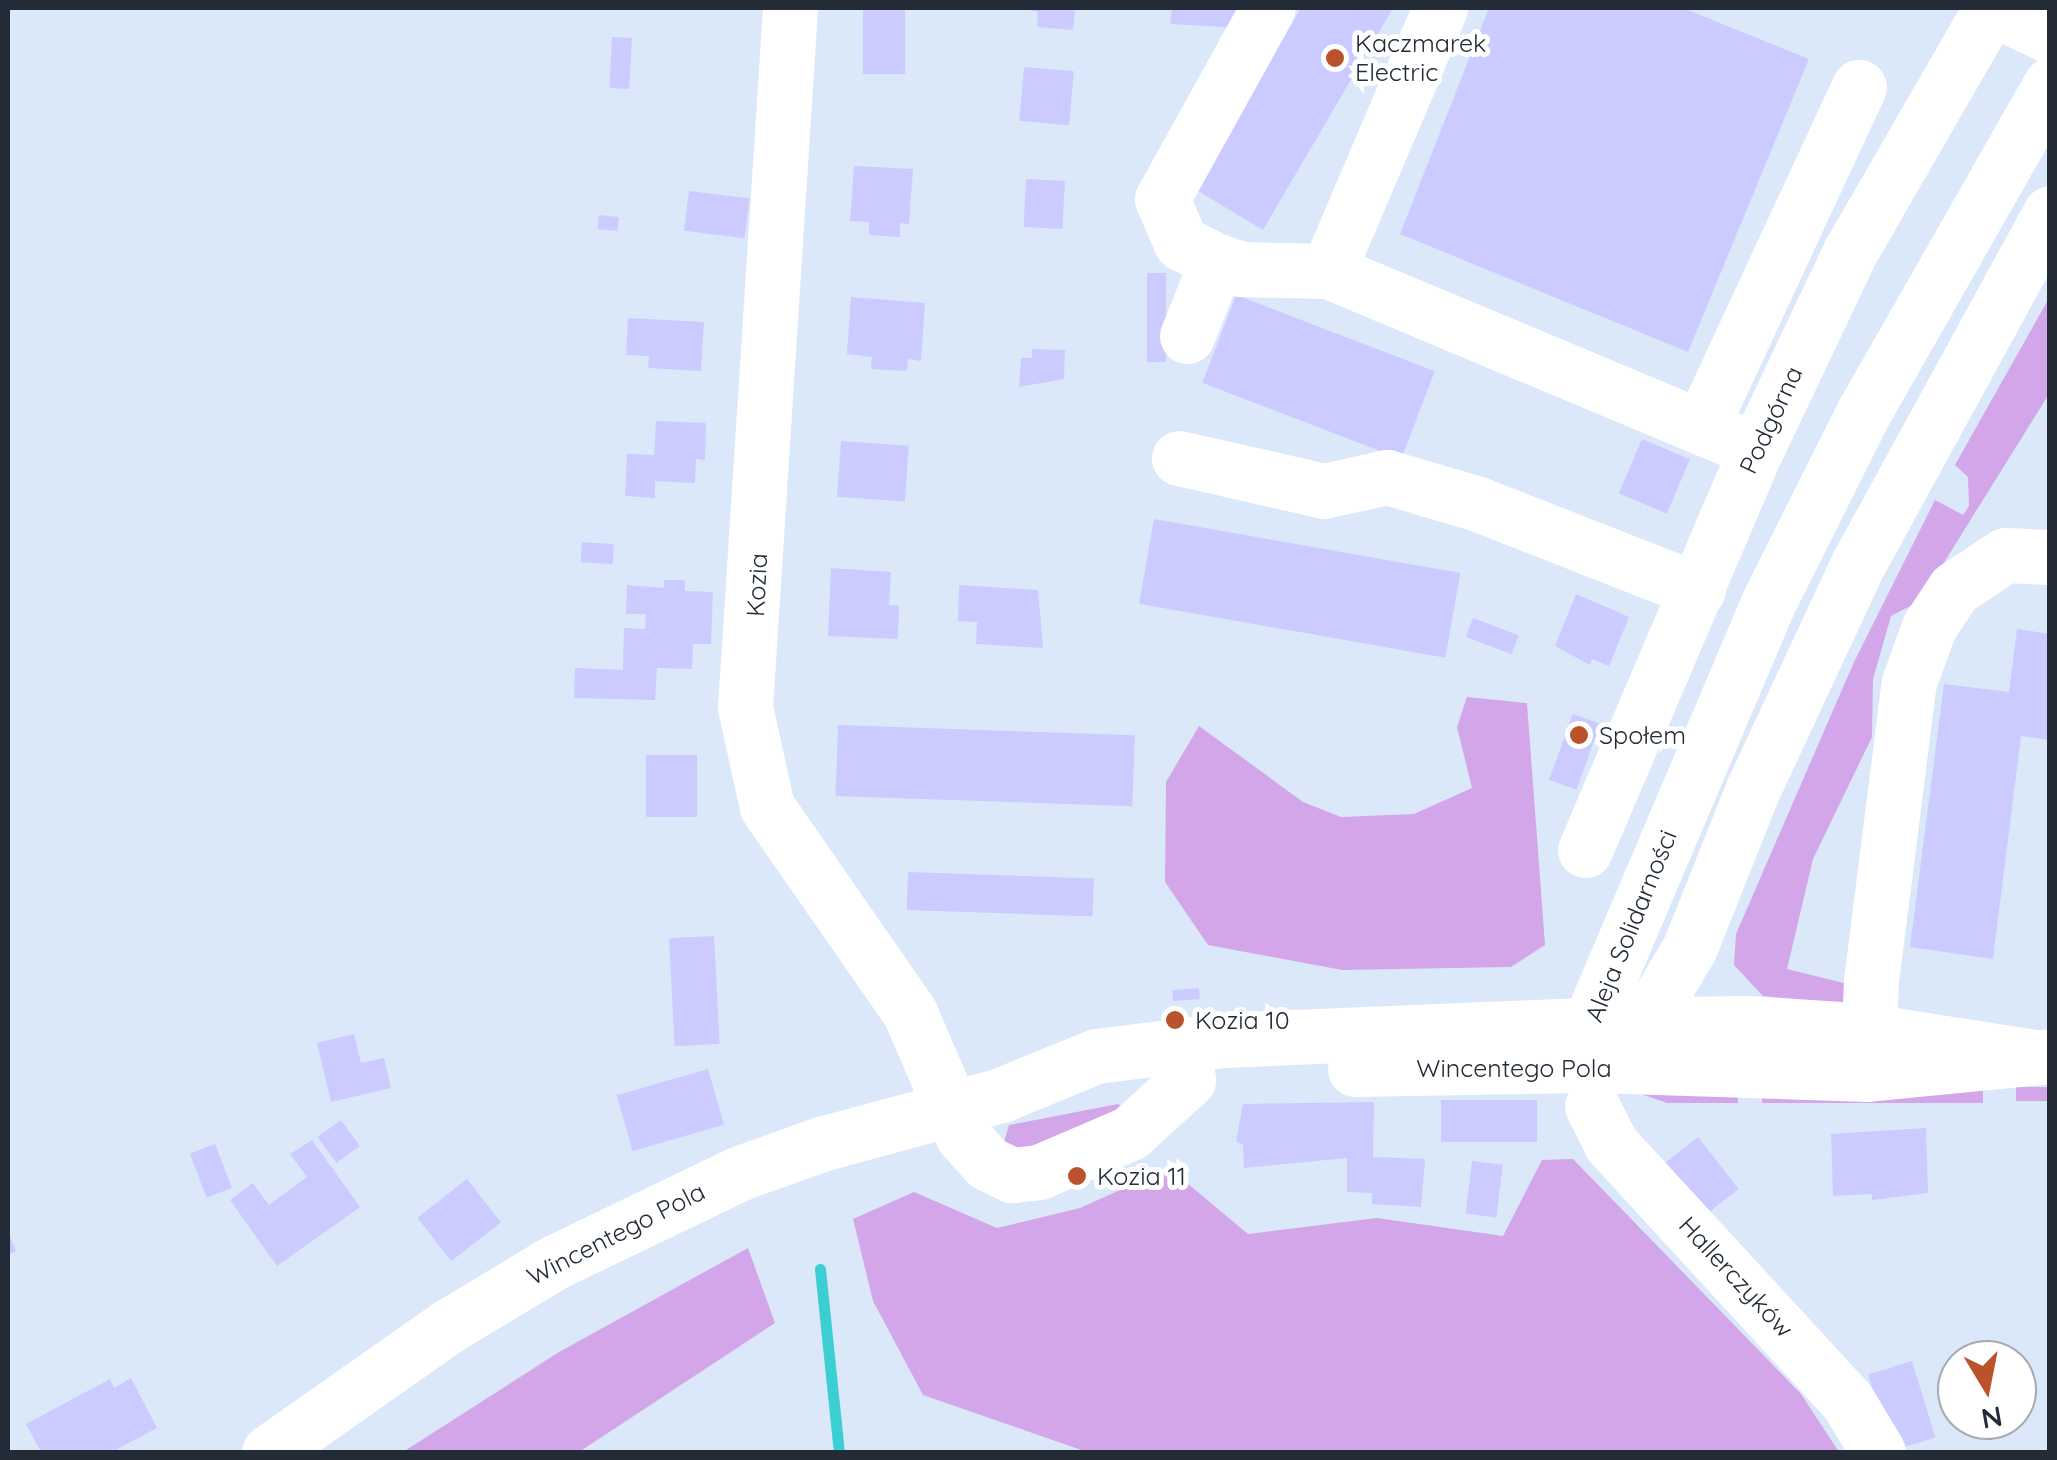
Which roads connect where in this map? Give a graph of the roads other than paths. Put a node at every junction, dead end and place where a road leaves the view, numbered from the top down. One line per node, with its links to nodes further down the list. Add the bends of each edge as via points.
1 (790, 8): 24 (main road, Kozia, via 745,706 767,807)
2 (1268, 8): 9 (main road, via 1162,199 1181,243)
3 (1440, 8): 10 (main road)
4 (1991, 8): 5 (main road); 13 (main road, Podgórna, via 1850,252)
5 (2050, 36)
6 (2050, 85): 21 (main road, Aleja Solidarności, via 1862,415 1723,704)
7 (1859, 88): 12 (main road)
8 (2050, 213): 18 (main road, Aleja Solidarności, via 1918,446 1819,644)
9 (1218, 261): 10 (main road, via 1240,269); 11 (main road)
10 (1328, 271): 12 (main road)
11 (1187, 336)
12 (1701, 427): 13 (main road)
13 (1756, 450): 16 (main road, Podgórna)
14 (1179, 458): 16 (main road, via 1324,491 1387,477 1478,504)
15 (2050, 556): 20 (main road, via 2005,555 1954,589 1929,628 1909,682)
16 (1698, 590): 17 (main road, Podgórna)
17 (1585, 850)
18 (1690, 947): 19 (main road, via 1717,1002); 21 (main road, Aleja Solidarności)
19 (1750, 1023): 20 (main road, Wincentego Pola); 21 (main road, Wincentego Pola)
20 (1868, 1052): 21 (main road, Wincentego Pola); 22 (main road, Wincentego Pola)
21 (1603, 1055): 23 (main road, Wincentego Pola); 26 (main road, Hallerczyków, via 1612,1144 1837,1389)
22 (2039, 1056)
23 (1212, 1065): 24 (main road, Wincentego Pola, via 1090,1094); 24 (main road, Kozia, via 1130,1134 1040,1172 1012,1175 987,1162 963,1136)
24 (977, 1101): 25 (main road, Wincentego Pola, via 821,1144 644,1216 450,1325)
25 (269, 1452)
26 (1878, 1452)

